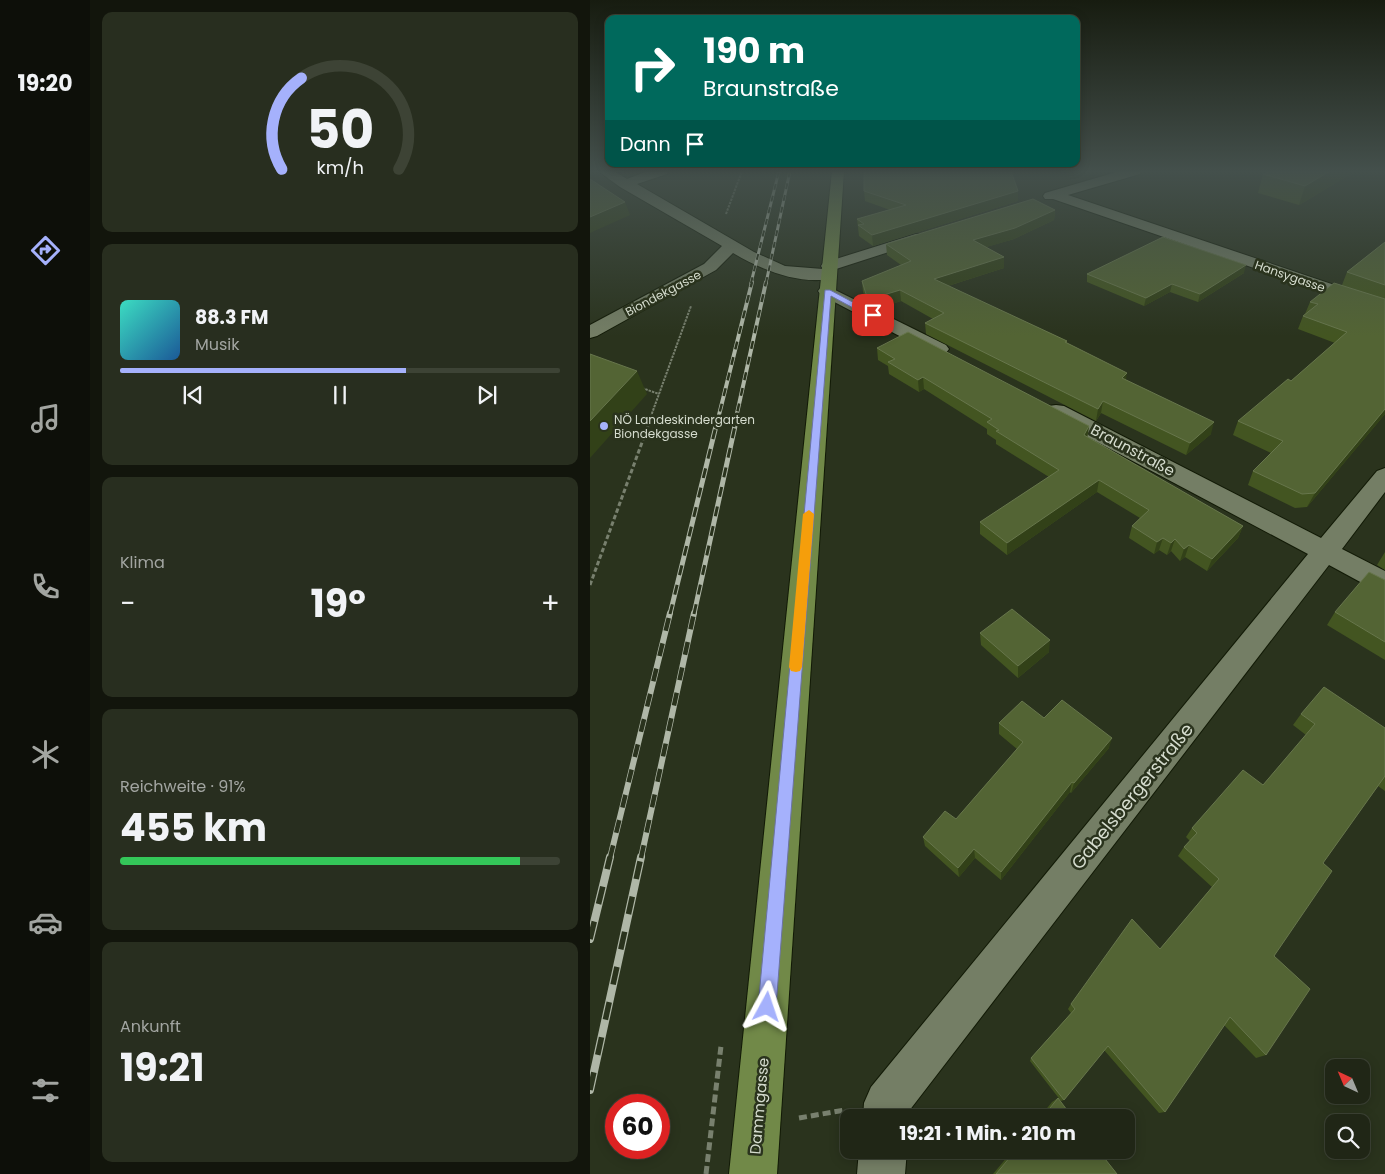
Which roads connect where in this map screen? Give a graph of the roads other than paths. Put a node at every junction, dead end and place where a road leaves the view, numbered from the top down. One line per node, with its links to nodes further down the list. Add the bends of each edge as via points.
1 (697, 226): 5 (street)
2 (833, 226): 6 (main road, Dammgasse)
3 (1144, 226): 7 (street, Hansygasse)
4 (932, 234): 6 (street)
5 (736, 249): 6 (street, via 782,270); 8 (street, Biondekgasse, via 710,267)
6 (828, 277): 9 (street); 16 (main road, Dammgasse)
7 (1385, 308)
8 (590, 332)
9 (960, 360)
10 (1039, 401): 12 (street, Braunstraße)
11 (1385, 476): 12 (street, Gabelsbergerstraße)
12 (1327, 551): 13 (street, Braunstraße); 14 (street, Gabelsbergerstraße, via 887,1103)
13 (1385, 583)
14 (887, 1109)
15 (882, 1159): 17 (street)
16 (753, 1174)
17 (881, 1174)

